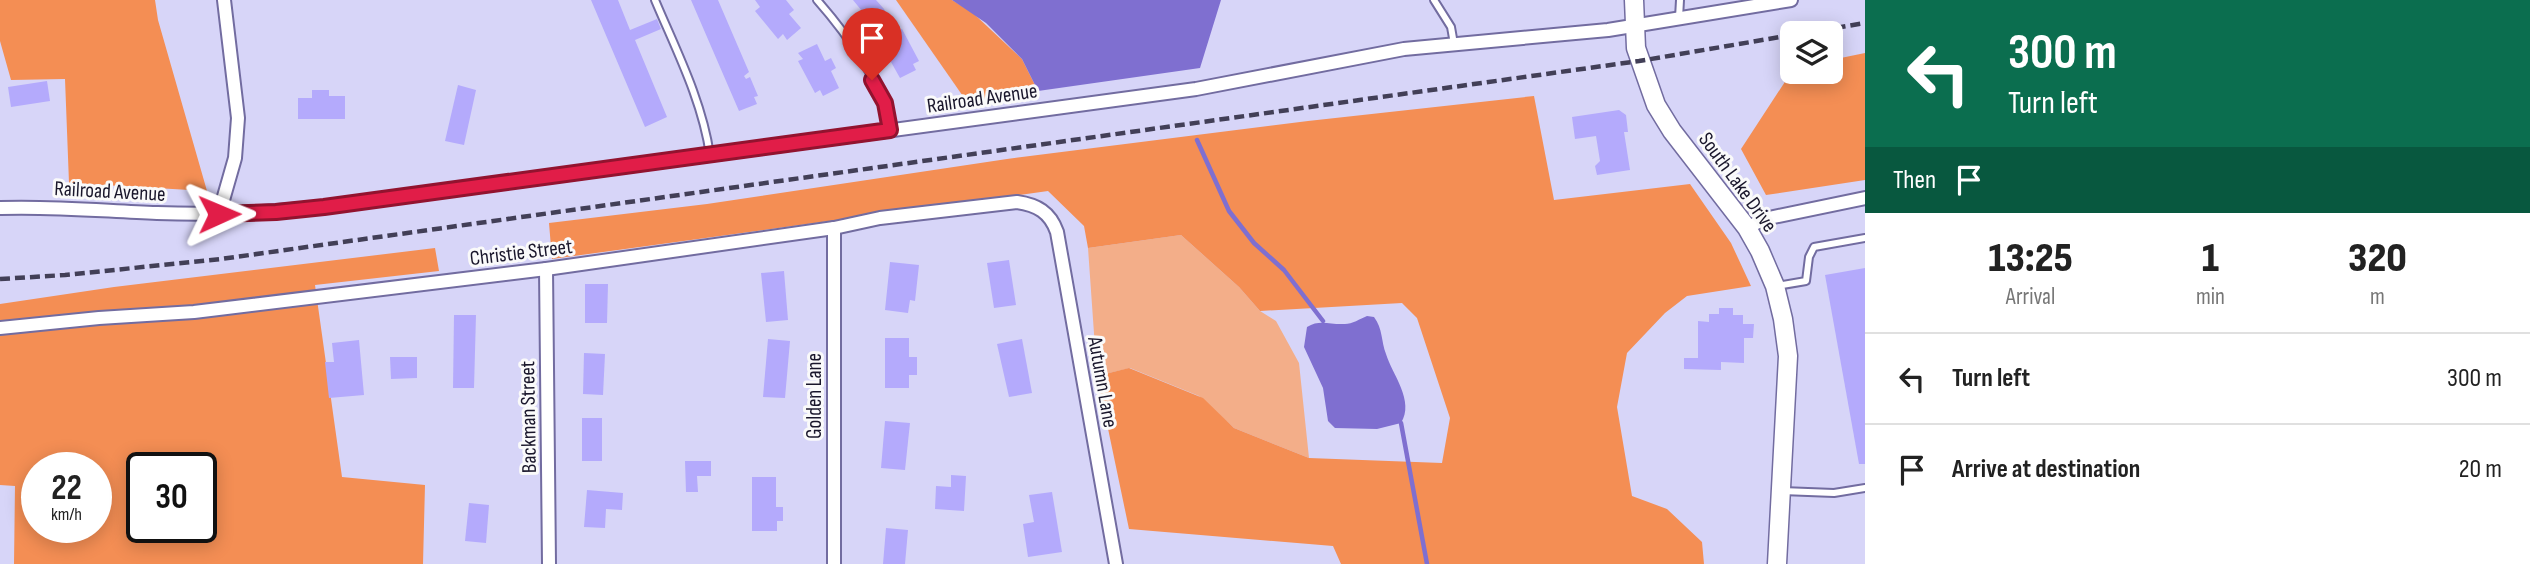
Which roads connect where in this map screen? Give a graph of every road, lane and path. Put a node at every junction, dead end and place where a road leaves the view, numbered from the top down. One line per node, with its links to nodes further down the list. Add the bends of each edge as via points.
1 (224, 0): 17 (street, via 238,118 235,159)
2 (655, 0): 13 (lane, via 693,89)
3 (817, 0): 12 (lane, via 846,36 885,103)
4 (1434, 0): 11 (lane, via 1451,27)
5 (1633, 0): 10 (main road, South Lake Drive)
6 (1680, 0): 9 (lane)
7 (1791, 0): 8 (street, Railroad Avenue)
8 (1714, 6): 9 (street, Railroad Avenue)
9 (1679, 18): 10 (street, Railroad Avenue)
10 (1633, 26): 11 (street, Railroad Avenue); 19 (main road, South Lake Drive, via 1642,68 1661,114)
11 (1454, 44): 12 (street, Railroad Avenue, via 1404,49 1196,89)
12 (890, 130): 13 (street, Railroad Avenue)
13 (710, 155): 17 (street, Railroad Avenue, via 324,207)
14 (1865, 198): 19 (street, via 1764,219)
15 (0, 208): 17 (street, Railroad Avenue)
16 (1044, 211): 18 (street, Christie Street, via 1017,202); 28 (street, Autumn Lane, via 1057,232)
17 (219, 214)
18 (834, 228): 21 (street, Christie Street); 27 (street, Golden Lane)
19 (1747, 228): 22 (main road, South Lake Drive)
20 (1865, 239): 22 (lane, via 1814,247 1805,281)
21 (546, 269): 23 (street, Christie Street, via 194,312); 26 (street, Backman Street)
22 (1775, 286): 25 (main road, South Lake Drive, via 1788,356)
23 (0, 328)
24 (1865, 488): 25 (lane, via 1834,493)
25 (1780, 491): 29 (main road, South Lake Drive)
26 (548, 564)
27 (834, 564)
28 (1116, 564)
29 (1777, 564)

